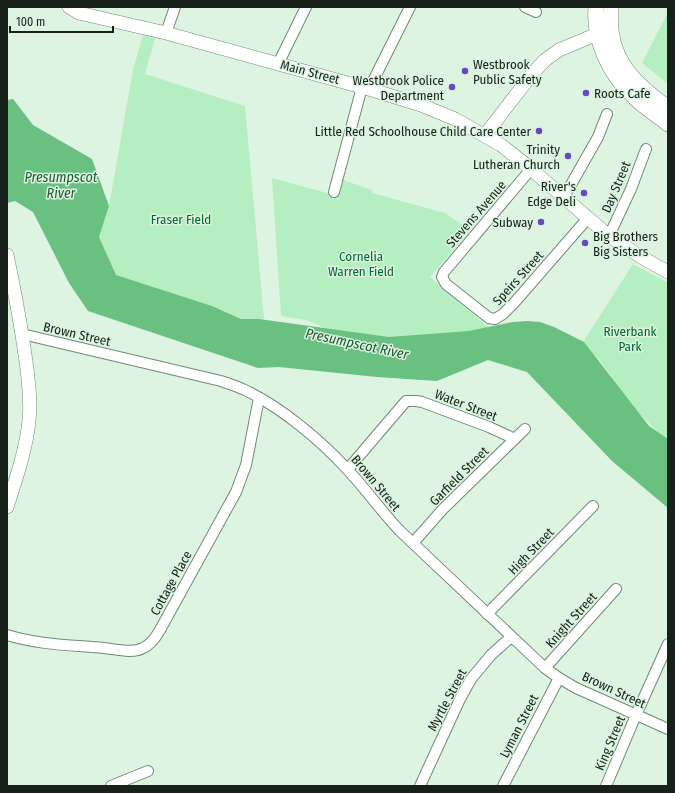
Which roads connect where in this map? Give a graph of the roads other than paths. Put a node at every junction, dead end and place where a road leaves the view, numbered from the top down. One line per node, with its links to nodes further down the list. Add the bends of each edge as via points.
1 (68, 7): 10 (main road, Main Street, via 80,13)
2 (98, 7): 10 (main road)
3 (175, 7): 11 (street)
4 (306, 7): 13 (street)
5 (410, 7): 14 (street)
6 (525, 7): 9 (street)
7 (596, 7): 12 (highway)
8 (611, 7): 12 (highway)
9 (536, 12)
10 (110, 19): 11 (main road, Main Street)
11 (166, 34): 13 (main road, Main Street)
12 (604, 34): 15 (highway, via 613,44 626,71 640,86); 17 (highway, via 606,60 619,80 632,96); 18 (main road, via 559,50 545,60)
13 (278, 64): 14 (main road, Main Street)
14 (366, 88): 18 (main road, Main Street, via 456,119); 21 (street)
15 (668, 108)
16 (607, 114): 22 (street, via 598,137)
17 (668, 124)
18 (485, 136): 20 (main road, Main Street, via 501,145)
19 (646, 149): 24 (street, Day Street)
20 (531, 169): 22 (main road, Main Street); 27 (street, Stevens Avenue, via 449,265)
21 (334, 192)
22 (564, 197): 23 (main road, Main Street)
23 (588, 218): 24 (main road, Main Street); 27 (street, Speirs Street, via 514,303 495,319 489,318 474,307 446,284)
24 (609, 236): 26 (main road, Main Street)
25 (7, 255): 28 (main road)
26 (668, 272)
27 (442, 277)
28 (22, 334): 29 (street, Brown Street, via 222,381); 33 (main road, via 30,397 29,422)
29 (259, 398): 32 (street, Brown Street, via 285,414); 38 (street, Cottage Place, via 246,465 236,492 160,630 150,643 143,649 126,650 41,643)
30 (525, 428): 31 (street, Garfield Street)
31 (515, 439): 32 (street, Water Street, via 422,402 406,401); 35 (street, Garfield Street)
32 (348, 469): 35 (street, Brown Street, via 379,508)
33 (7, 506)
34 (593, 506): 37 (street, High Street)
35 (413, 543): 37 (street, Brown Street)
36 (616, 589): 41 (street, Knight Street)
37 (487, 614): 39 (street, Brown Street)
38 (7, 635)
39 (511, 637): 41 (street, Brown Street); 47 (street, Myrtle Street, via 491,655 471,679)
40 (668, 644): 43 (street, King Street)
41 (545, 668): 42 (street, Brown Street)
42 (559, 678): 43 (street, Brown Street); 48 (street, Lyman Street)
43 (636, 715): 44 (street, Brown Street); 49 (street, King Street)
44 (668, 729)
45 (148, 771): 46 (street)
46 (111, 786)
47 (420, 786)
48 (503, 786)
49 (606, 786)

